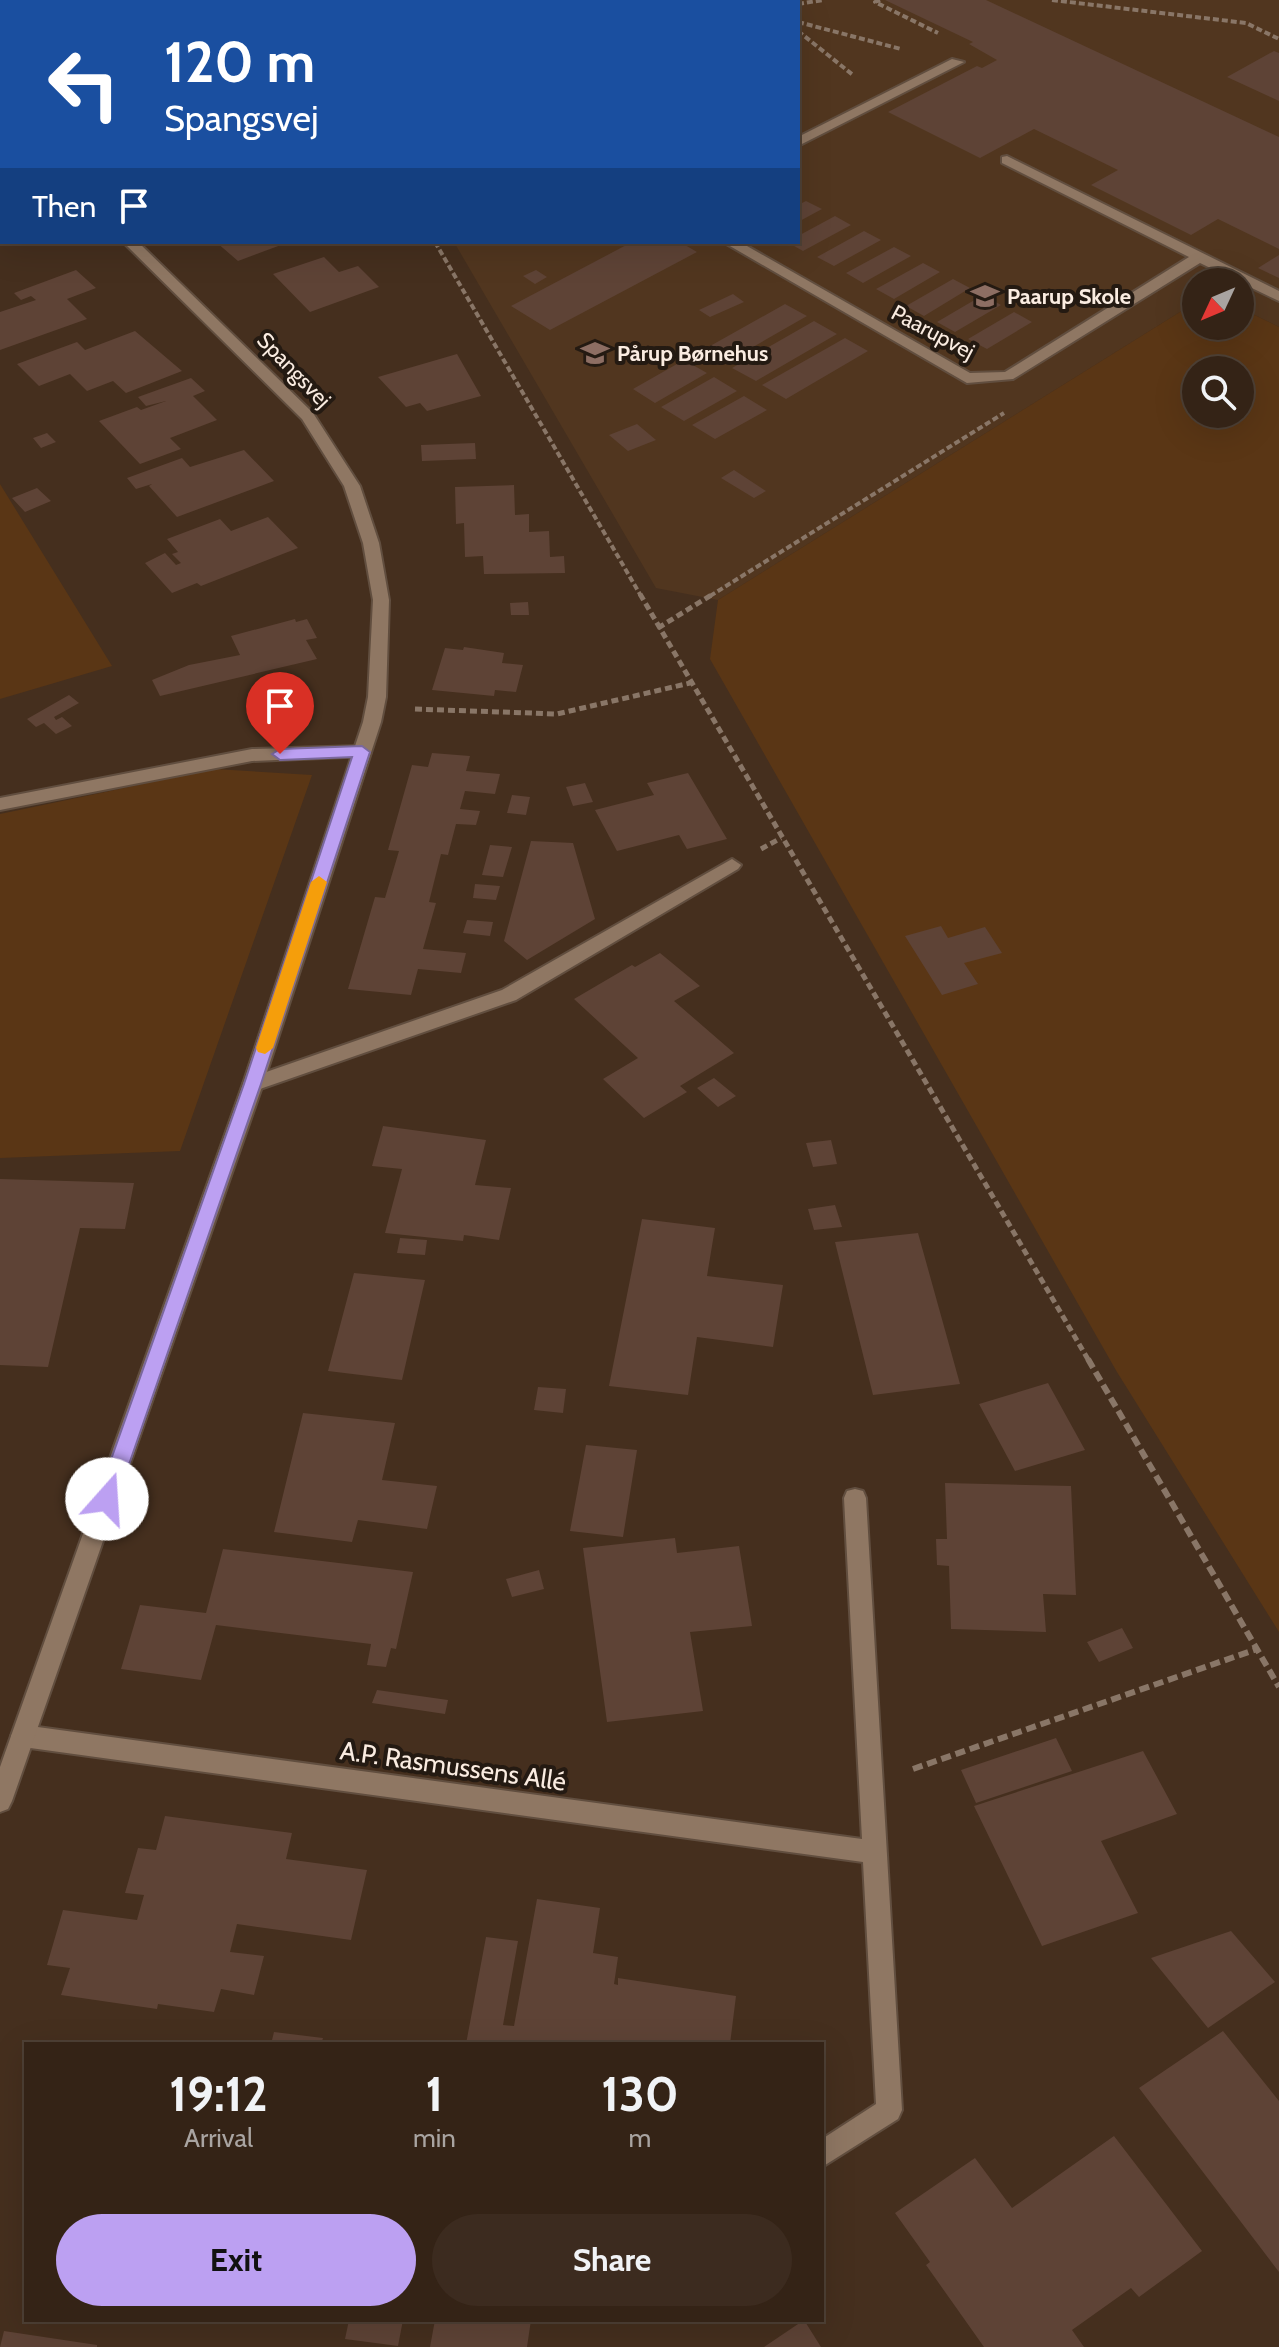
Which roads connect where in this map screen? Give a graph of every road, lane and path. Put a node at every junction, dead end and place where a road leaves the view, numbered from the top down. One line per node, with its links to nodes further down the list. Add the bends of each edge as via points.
1 (823, 0): 4 (path)
2 (1052, 0): 7 (path, via 1246,23)
3 (875, 1): 9 (path, via 962,44)
4 (800, 4)
5 (800, 22): 8 (path)
6 (800, 33): 10 (path)
7 (1279, 39)
8 (891, 45)
9 (957, 62): 11 (street)
10 (845, 71)
11 (800, 141)
12 (1007, 160): 16 (street)
13 (132, 244): 21 (street, Spangsvej, via 308,416 352,486 371,543 381,600)
14 (436, 244): 19 (path)
15 (733, 244): 16 (street, Paarupvej, via 967,378 1008,376)
16 (1199, 257): 17 (street)
17 (1279, 297)
18 (1015, 405): 19 (path)
19 (658, 628): 20 (path)
20 (690, 683): 21 (path, via 557,714); 27 (path)
21 (376, 708): 22 (street, Spangsvej)
22 (362, 752): 23 (street, via 252,755); 25 (street, Spangsvej)
23 (0, 804)
24 (732, 865): 25 (street, via 509,995)
25 (253, 1084): 29 (street, Spangsvej)
26 (855, 1498): 30 (street)
27 (1257, 1649): 28 (path); 30 (path)
28 (1279, 1687)
29 (23, 1736): 31 (street, Spangsvej); 32 (street, A.P. Rasmussens Allé)
30 (871, 1783): 32 (street)
31 (0, 1801)
32 (875, 1852): 33 (street, via 889,2110)
33 (824, 2153)

